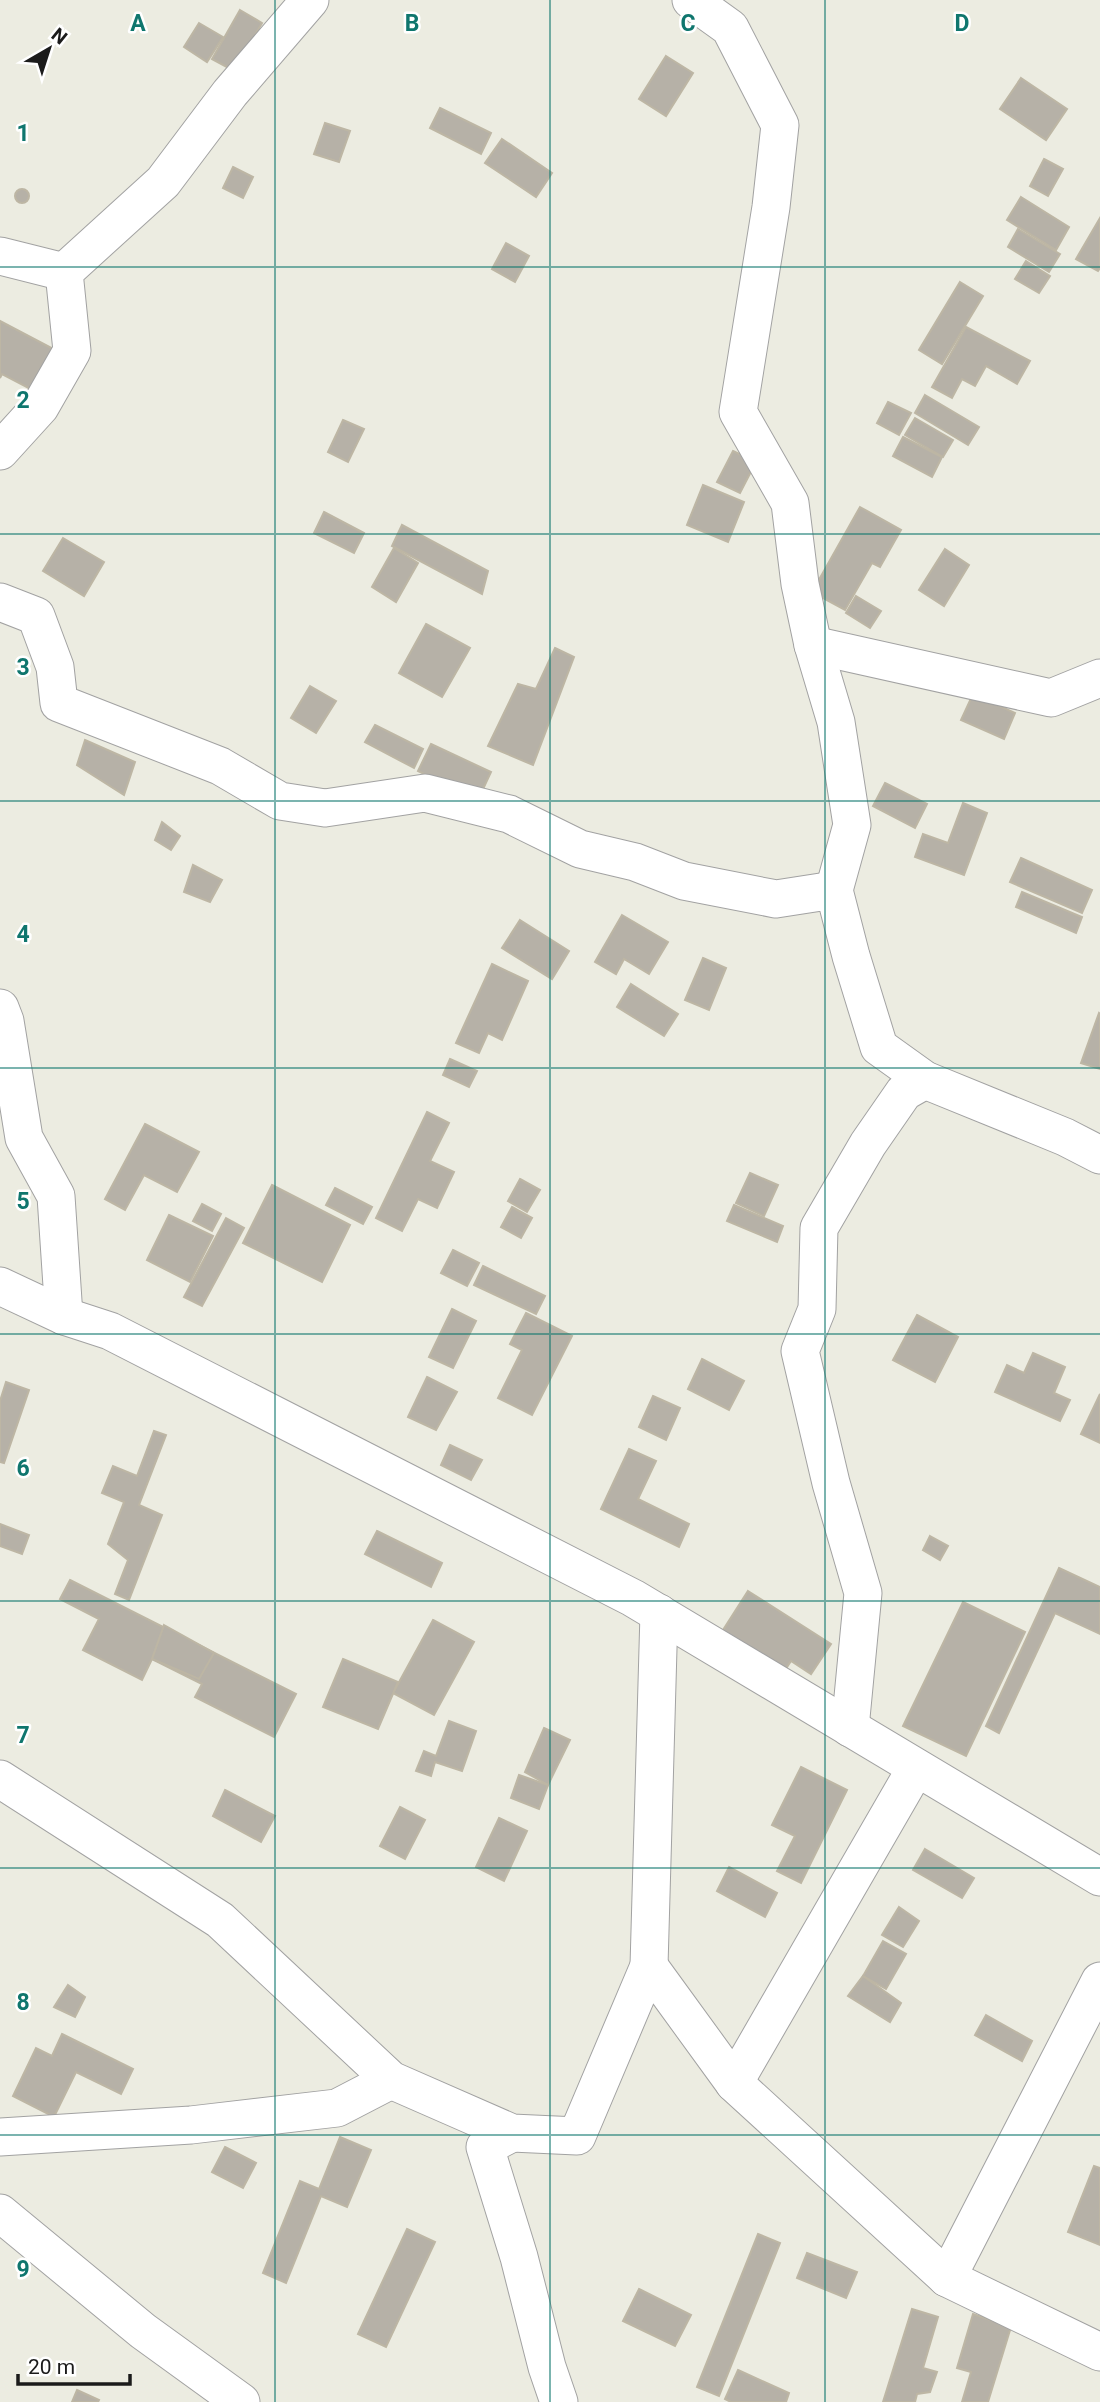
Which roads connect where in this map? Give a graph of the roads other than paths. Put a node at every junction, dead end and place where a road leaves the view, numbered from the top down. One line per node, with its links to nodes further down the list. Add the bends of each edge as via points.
1 (310, 0): 4 (street, via 230,93 163,182)
2 (691, 0): 7 (street, via 730,27 780,125 738,412 790,503)
3 (0, 256): 4 (street)
4 (64, 272): 5 (street, via 72,351 40,407)
5 (0, 451)
6 (0, 602): 9 (street, via 36,616 55,667 59,703 220,766 280,801 325,808 425,793 509,814 580,849 635,862 684,881 776,899)
7 (813, 645): 8 (street, via 1051,698); 9 (street, via 836,722 852,825)
8 (1100, 678)
9 (834, 890): 11 (street, via 879,1047)
10 (0, 1008): 14 (street, via 24,1138 56,1196)
11 (925, 1080): 12 (street); 16 (street, via 904,1092 819,1228 817,1309 800,1350 863,1593)
12 (1100, 1155)
13 (0, 1286): 14 (street)
14 (64, 1316): 15 (street, via 110,1331)
15 (659, 1613): 16 (street); 20 (street)
16 (850, 1728): 17 (street)
17 (916, 1768): 19 (street); 23 (street)
18 (0, 1779): 22 (street, via 220,1920)
19 (1100, 1877)
20 (649, 1966): 23 (street); 24 (street, via 577,2136)
21 (1100, 1982): 27 (street)
22 (391, 2080): 24 (street); 25 (street, via 337,2108)
23 (734, 2083): 27 (street)
24 (512, 2133): 30 (street, via 485,2147)
25 (0, 2137)
26 (0, 2213): 29 (street, via 143,2331)
27 (947, 2278): 28 (street)
28 (1100, 2352)
29 (241, 2402)
30 (559, 2402)

